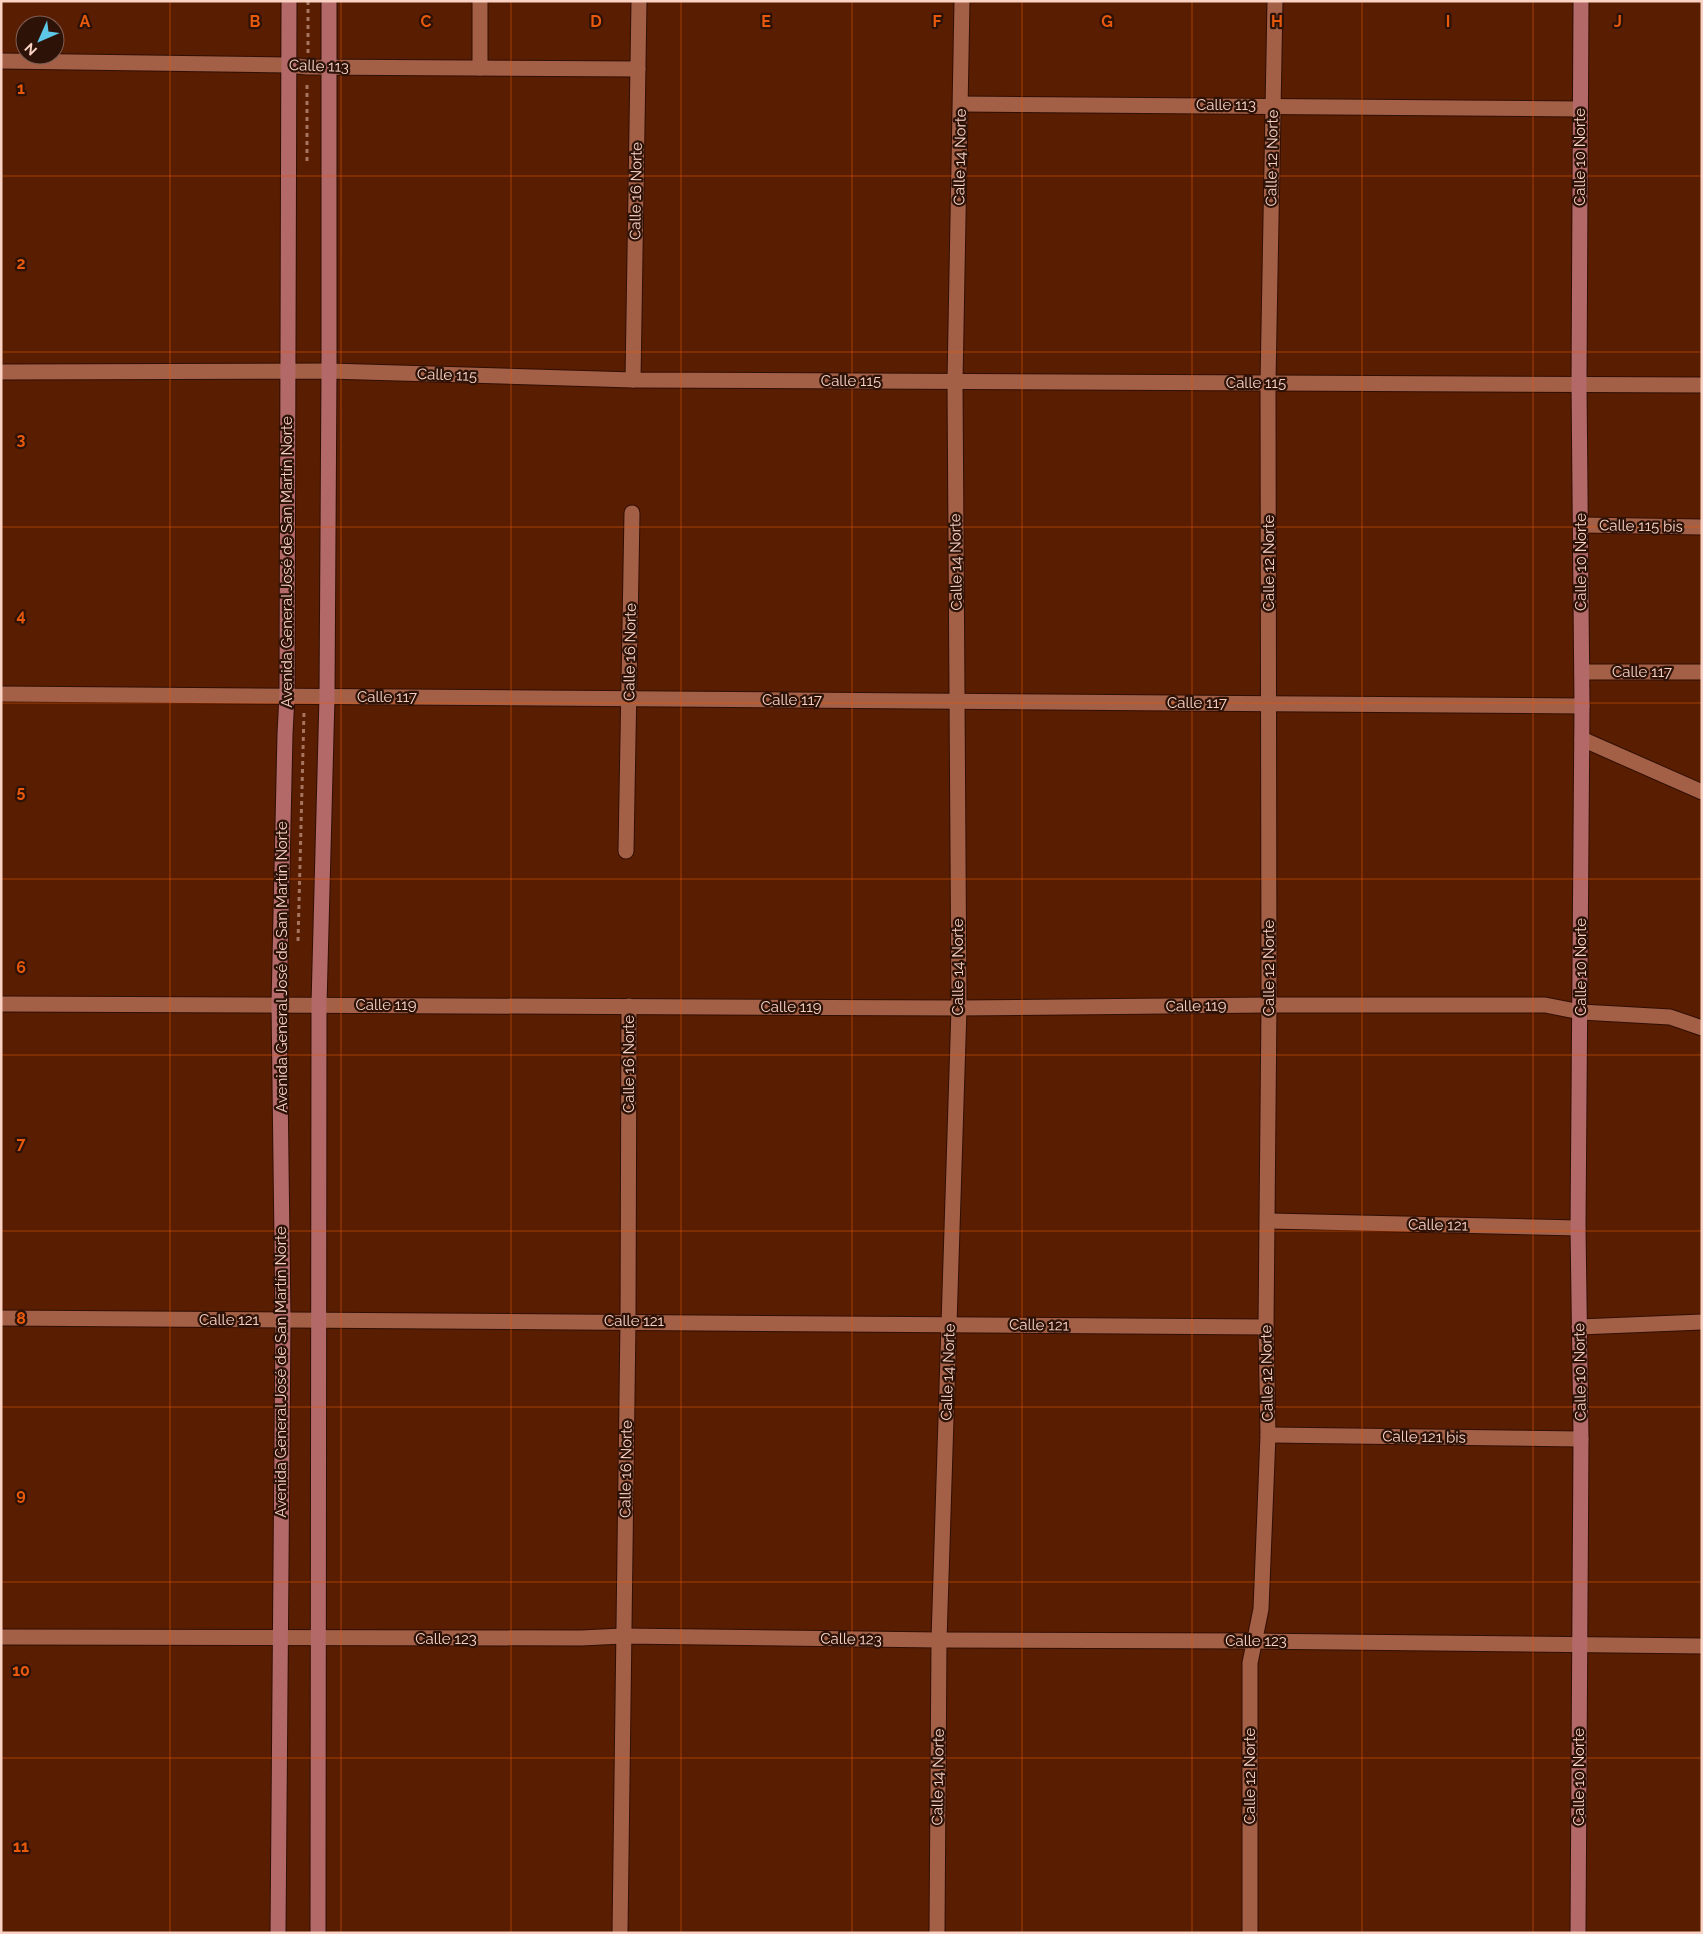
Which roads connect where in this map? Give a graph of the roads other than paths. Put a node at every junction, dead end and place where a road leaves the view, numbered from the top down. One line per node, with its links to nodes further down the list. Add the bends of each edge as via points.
1 (289, 1): 9 (main road, Avenida General José de San Martín Norte)
2 (328, 1): 10 (main road)
3 (480, 1): 11 (street)
4 (639, 1): 12 (street, Calle 16 Norte)
5 (962, 1): 13 (street, Calle 14 Norte)
6 (1275, 1): 14 (street, Calle 12 Norte)
7 (1581, 1): 15 (main road, Calle 10 Norte)
8 (1, 61): 9 (street, Calle 113)
9 (288, 65): 10 (street, Calle 113); 18 (main road, Avenida General José de San Martín Norte)
10 (328, 67): 11 (street, Calle 113); 16 (main road)
11 (480, 68): 12 (street, Calle 113)
12 (638, 69): 19 (street, Calle 16 Norte)
13 (961, 104): 14 (street, Calle 113); 20 (street, Calle 14 Norte)
14 (1273, 105): 15 (street, Calle 113); 21 (street, Calle 12 Norte)
15 (1580, 108): 22 (main road, Calle 10 Norte)
16 (329, 371): 18 (street, Calle 115); 19 (street, Calle 115); 31 (main road)
17 (1, 372): 18 (street, Calle 115)
18 (288, 372): 30 (main road, Avenida General José de San Martín Norte)
19 (633, 380): 20 (street, Calle 115)
20 (954, 382): 21 (street, Calle 115); 33 (street, Calle 14 Norte)
21 (1268, 383): 22 (street, Calle 115); 34 (street, Calle 12 Norte)
22 (1579, 384): 23 (street, Calle 115); 25 (main road, Calle 10 Norte)
23 (1702, 385)
24 (632, 512): 32 (street, Calle 16 Norte)
25 (1581, 525): 26 (street, Calle 115 bis); 27 (main road, Calle 10 Norte)
26 (1702, 527)
27 (1582, 672): 28 (street, Calle 117); 35 (main road, Calle 10 Norte)
28 (1702, 672)
29 (1, 694): 30 (street, Calle 117)
30 (287, 695): 31 (street, Calle 117); 40 (main road, Avenida General José de San Martín Norte)
31 (328, 696): 32 (street, Calle 117); 41 (main road)
32 (630, 698): 33 (street, Calle 117); 38 (street, Calle 16 Norte)
33 (957, 701): 34 (street, Calle 117); 44 (street, Calle 14 Norte)
34 (1269, 704): 35 (street, Calle 117); 42 (street, Calle 12 Norte)
35 (1582, 706): 36 (main road, Calle 10 Norte)
36 (1582, 739): 37 (street); 45 (main road, Calle 10 Norte)
37 (1702, 792)
38 (626, 851)
39 (1, 1004): 40 (street, Calle 119)
40 (279, 1004): 41 (street, Calle 119); 50 (main road, Avenida General José de San Martín Norte)
41 (319, 1005): 43 (street, Calle 119); 51 (main road)
42 (1269, 1005): 44 (street, Calle 119); 45 (street, Calle 119, via 1545,1005); 47 (street, Calle 12 Norte)
43 (629, 1006): 44 (street, Calle 119); 52 (street, Calle 16 Norte)
44 (959, 1008): 54 (street, Calle 14 Norte)
45 (1581, 1012): 46 (street, Calle 119, via 1670,1017); 48 (main road, Calle 10 Norte)
46 (1702, 1028)
47 (1268, 1221): 48 (street, Calle 121); 55 (street, Calle 12 Norte)
48 (1578, 1228): 56 (main road, Calle 10 Norte)
49 (1, 1318): 50 (street, Calle 121)
50 (283, 1320): 51 (street, Calle 121); 61 (main road, Avenida General José de San Martín Norte)
51 (318, 1320): 52 (street, Calle 121); 62 (main road)
52 (628, 1321): 54 (street, Calle 121); 59 (street, Calle 16 Norte)
53 (1702, 1322): 56 (street)
54 (950, 1324): 55 (street, Calle 121); 63 (street, Calle 14 Norte)
55 (1266, 1327): 57 (street, Calle 12 Norte)
56 (1579, 1328): 58 (main road, Calle 10 Norte)
57 (1268, 1435): 58 (street, Calle 121 bis); 64 (street, Calle 12 Norte, via 1261,1609)
58 (1581, 1439): 65 (main road, Calle 10 Norte)
59 (623, 1636): 62 (street, Calle 123); 63 (street, Calle 123); 69 (street, Calle 16 Norte)
60 (1, 1638): 61 (street, Calle 123)
61 (279, 1639): 62 (street, Calle 123); 67 (main road, Avenida General José de San Martín Norte)
62 (320, 1639): 68 (main road)
63 (939, 1640): 64 (street, Calle 123); 70 (street, Calle 14 Norte)
64 (1255, 1641): 65 (street, Calle 123); 71 (street, Calle 12 Norte, via 1250,1663)
65 (1579, 1644): 66 (street, Calle 123); 72 (main road, Calle 10 Norte)
66 (1702, 1646)
67 (278, 1933)
68 (318, 1933)
69 (620, 1933)
70 (936, 1933)
71 (1250, 1933)
72 (1578, 1933)

